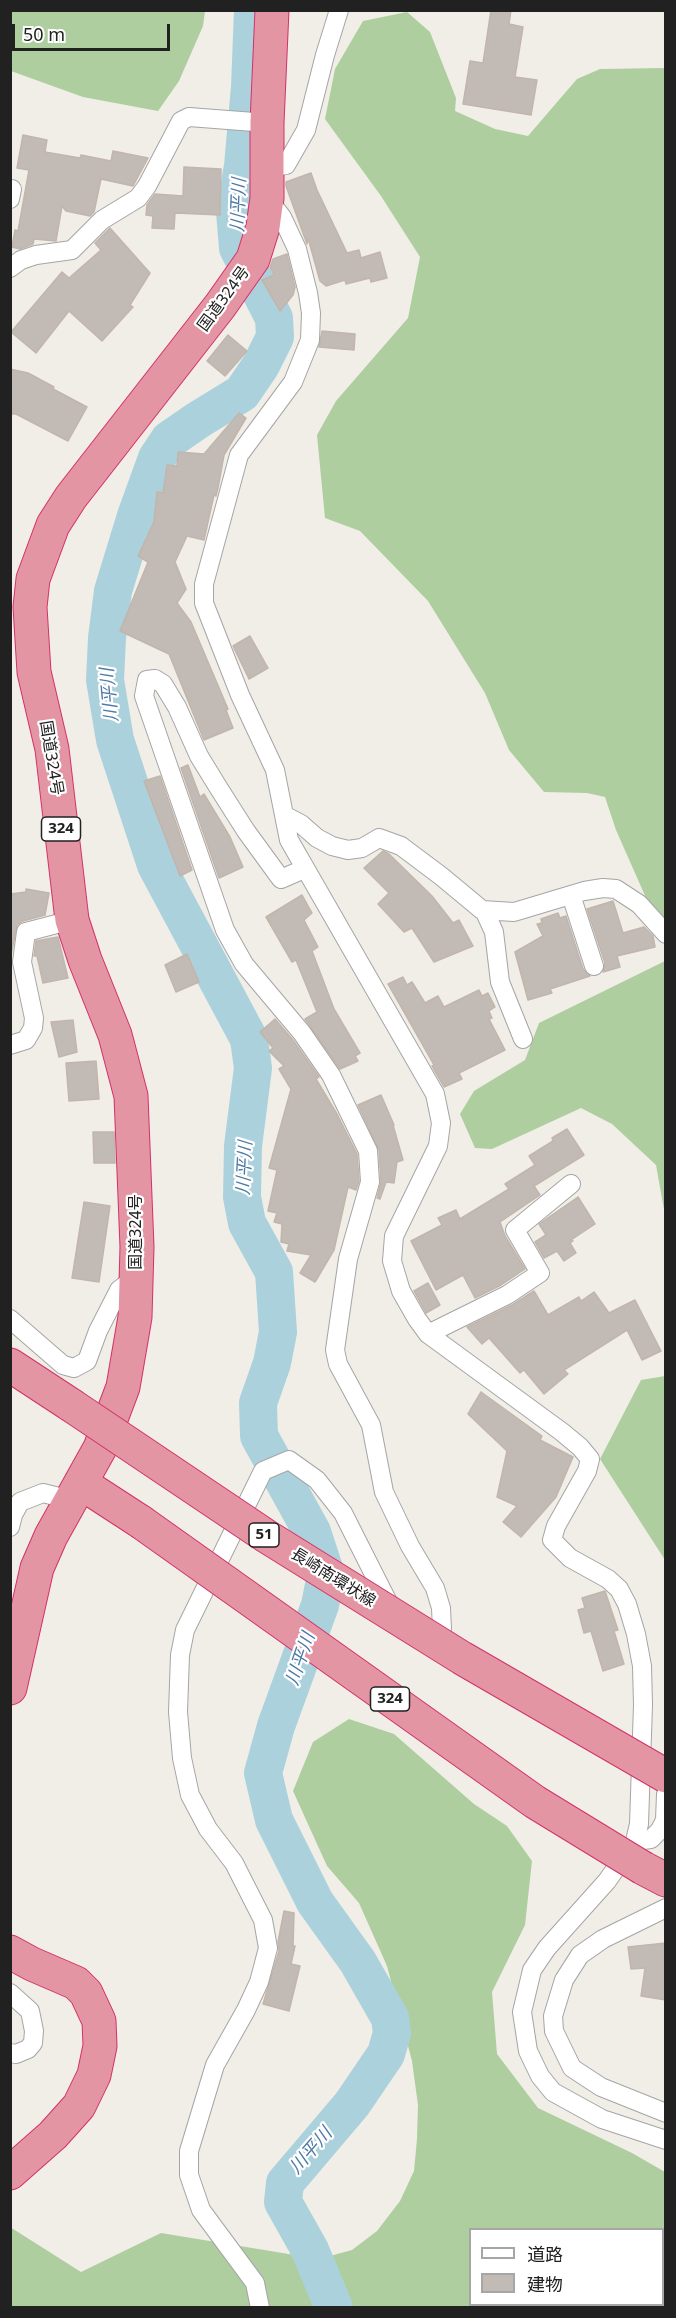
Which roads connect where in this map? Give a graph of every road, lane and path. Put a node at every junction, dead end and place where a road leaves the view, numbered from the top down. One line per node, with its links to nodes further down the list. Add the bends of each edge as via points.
1 (272, 10): 3 (highway, 国道324号 / 324)
2 (339, 10): 4 (street, via 306,130 286,165)
3 (267, 123): 4 (highway, 国道324号 / 324); 7 (street, via 189,117 181,121 138,198 102,220 72,250 36,255)
4 (267, 183): 8 (street, via 297,249 311,313 310,340 293,382 239,455 204,584 204,603 275,770); 12 (highway, 国道324号 / 324, via 263,227 253,259 71,497 54,525 33,579 30,607 34,672 52,749)
5 (10, 189): 6 (street)
6 (10, 200)
7 (10, 268)
8 (284, 815): 9 (street, via 289,840); 11 (street, via 332,846 362,848 379,838 401,846)
9 (304, 869): 20 (street, via 435,1094 441,1123 438,1146 394,1236 392,1250 401,1291); 37 (street, via 281,879 199,756 163,684 147,680 144,696 225,930 244,964 302,1033 331,1075 368,1151 370,1182 348,1259 335,1350 338,1364 371,1425 384,1492 435,1588 441,1608 442,1629 432,1639 422,1642 401,1629 344,1512 317,1480 289,1460 263,1470 185,1630 178,1712 190,1795 208,1829 234,1863 263,1920 268,1948 259,1982 215,2065 189,2151 189,2175 201,2210 255,2283)
10 (571, 895): 11 (street, via 514,912); 13 (street, via 603,888 623,891); 14 (street)
11 (484, 910): 15 (street, via 494,932 500,982)
12 (72, 920): 16 (street, via 26,932 21,962 33,1029 26,1040); 18 (highway, 国道324号 / 324, via 115,1035 131,1096)
13 (666, 934)
14 (594, 966)
15 (523, 1039)
16 (10, 1045)
17 (571, 1184): 20 (street, via 515,1230 540,1273 507,1295)
18 (136, 1277): 19 (street, via 118,1290 87,1361 74,1368 63,1365); 22 (highway, 国道324号 / 324, via 135,1317 123,1387 100,1448)
19 (10, 1319)
20 (428, 1334): 29 (street, via 562,1432 590,1459 552,1540 570,1558 619,1589 636,1634 643,1705 639,1824)
21 (10, 1365): 24 (highway, 長崎南環状線 / 51, bridge, via 266,1536)
22 (76, 1492): 23 (street, via 43,1493 20,1502); 25 (highway, 国道324号 / 324, via 37,1568); 29 (highway, 324, bridge, via 141,1522 535,1802)
23 (10, 1527)
24 (462, 1658): 26 (highway, 51, bridge); 27 (highway, 長崎南環状線 / 51, bridge)
25 (10, 1688)
26 (666, 1759)
27 (666, 1776)
28 (666, 1794): 29 (street, via 665,1820 651,1839)
29 (648, 1863): 35 (street, via 607,1881 547,1948 532,1970 522,2012 528,2051 553,2092 602,2119)
30 (666, 1908): 34 (street, via 603,1938 580,1955 564,1980 553,2016 554,2031 572,2068 601,2087)
31 (10, 1952): 36 (highway, via 76,1983 86,1993 99,2021 100,2046 94,2075 79,2106)
32 (10, 1993): 33 (street, via 30,2011 34,2031 28,2049)
33 (10, 2053)
34 (666, 2113)
35 (666, 2140)
36 (10, 2173)
37 (260, 2307)

